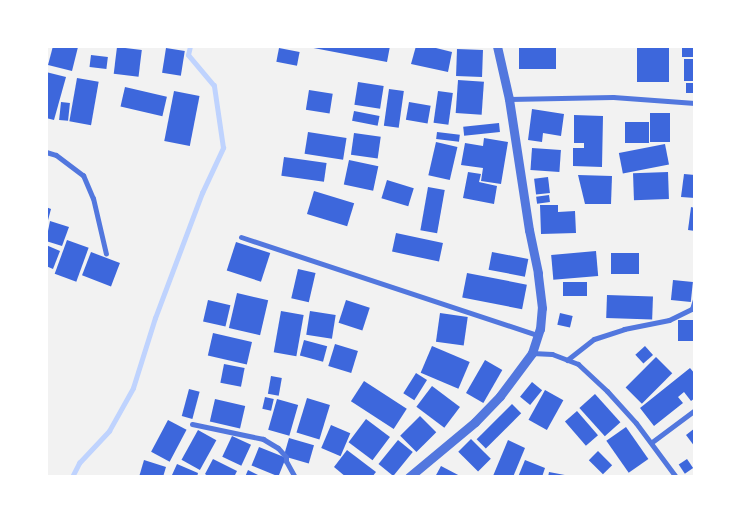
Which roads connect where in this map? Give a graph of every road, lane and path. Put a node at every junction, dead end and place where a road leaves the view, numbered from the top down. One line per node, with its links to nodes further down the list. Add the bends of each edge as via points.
1 (497, 46): 2 (street)
2 (509, 100): 3 (street, via 613,97); 8 (street, via 538,273 542,320)
3 (695, 103)
4 (46, 152): 6 (street, via 56,155 83,175 93,198)
5 (241, 237): 8 (street)
6 (106, 254)
7 (695, 299): 10 (street, via 692,309 669,320 624,329 594,340)
8 (539, 336): 9 (street)
9 (532, 353): 10 (street, via 552,354); 15 (street, via 511,384 475,422)
10 (567, 360): 13 (street, via 578,364 608,391)
11 (695, 410): 13 (street)
12 (192, 424): 14 (street, via 263,439 278,448)
13 (652, 442): 16 (street)
14 (295, 477)
15 (410, 477)
16 (676, 477)

